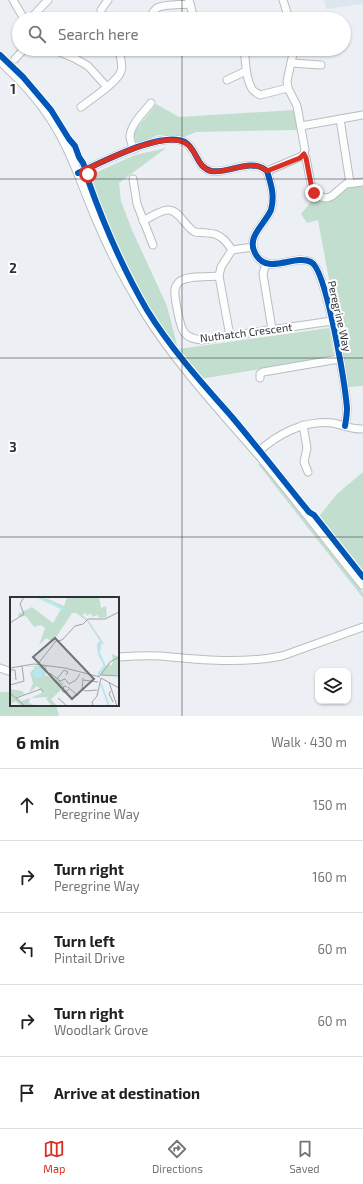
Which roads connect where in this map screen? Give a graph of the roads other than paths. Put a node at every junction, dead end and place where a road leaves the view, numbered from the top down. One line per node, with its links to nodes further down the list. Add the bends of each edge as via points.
1 (13, 0): 7 (street)
2 (48, 0): 8 (street)
3 (108, 0): 6 (street)
4 (283, 0): 11 (street)
5 (189, 2): 9 (street, via 179,6 163,5); 10 (street)
6 (101, 10)
7 (20, 12)
8 (37, 12)
9 (154, 12)
10 (192, 12)
11 (287, 12)
12 (18, 56): 17 (street)
13 (71, 56): 23 (street, via 88,66)
14 (120, 56): 23 (street, via 121,72)
15 (245, 56): 21 (street)
16 (292, 56): 19 (street)
17 (15, 59)
18 (0, 61): 33 (main road, via 16,75 52,119)
19 (291, 63): 20 (street); 24 (street)
20 (321, 65)
21 (246, 71): 22 (street); 24 (street, via 251,88 260,95)
22 (227, 80)
23 (107, 87): 26 (street)
24 (288, 88): 29 (street, via 298,106)
25 (151, 103): 30 (street, via 132,131 130,137)
26 (81, 107)
27 (363, 115): 28 (street)
28 (340, 119): 29 (street); 36 (street)
29 (301, 126): 31 (street, via 306,150)
30 (134, 149): 32 (street, via 174,139 186,143 200,163 211,171 257,165); 33 (street)
31 (304, 154): 32 (street); 36 (street, via 312,189 316,194 324,198 330,197)
32 (267, 171): 39 (street, via 273,199 267,217 254,236)
33 (78, 173): 51 (main road, via 111,250 147,316 189,375)
34 (133, 179): 37 (street)
35 (363, 182): 36 (street)
36 (350, 183)
37 (143, 221): 38 (street); 40 (street, via 169,210 196,232 222,237)
38 (153, 245)
39 (253, 247): 40 (street); 41 (street, via 257,257)
40 (232, 250): 42 (street, via 223,263)
41 (266, 263): 43 (street, Peregrine Way, via 304,260 315,265 324,284); 44 (street, via 263,274)
42 (219, 276): 45 (street); 45 (street, Nuthatch Crescent, via 183,279 176,286 175,293 185,334 201,340)
43 (332, 321): 44 (street, Nuthatch Crescent); 46 (street, Peregrine Way)
44 (272, 330): 45 (street, Nuthatch Crescent)
45 (230, 336)
46 (339, 359): 47 (street, via 263,372); 49 (street, Peregrine Way, via 347,407)
47 (260, 378)
48 (304, 425): 49 (street, via 326,423); 51 (street, via 287,431); 52 (street, via 304,462)
49 (345, 426): 50 (street)
50 (363, 429)
51 (257, 453): 53 (main road)
52 (308, 472)
53 (363, 585)
54 (363, 627): 55 (street, via 271,658 206,660 160,656)
55 (119, 657)
56 (0, 668): 57 (street)
57 (10, 672)

